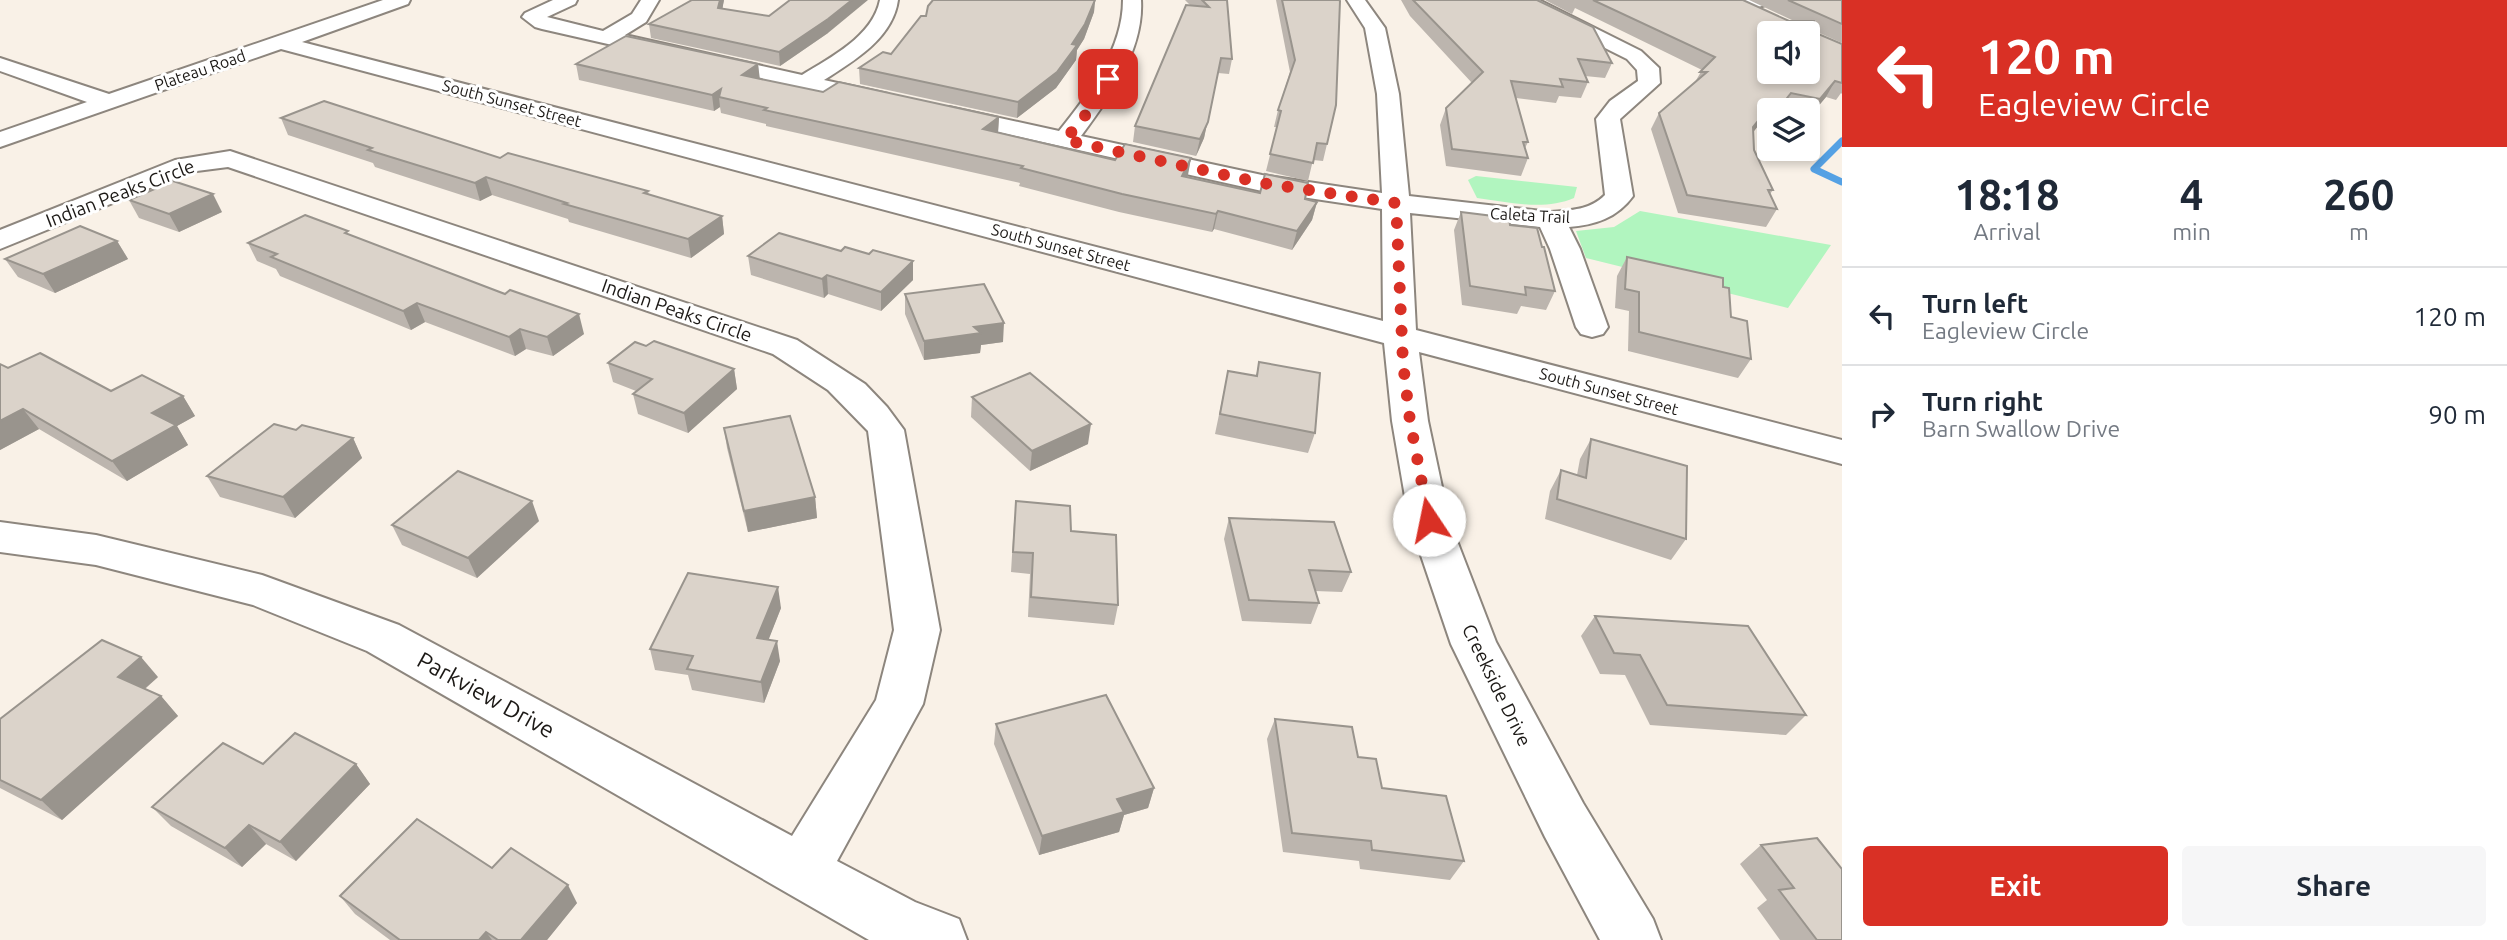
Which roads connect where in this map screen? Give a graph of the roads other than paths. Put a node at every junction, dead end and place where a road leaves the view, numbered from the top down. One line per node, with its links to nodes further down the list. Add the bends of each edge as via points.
1 (401, 0): 13 (street, Plateau Road)
2 (568, 0): 12 (street, via 533,17)
3 (650, 0): 12 (street, via 636,20)
4 (889, 0): 15 (street, via 881,23 859,46)
5 (1132, 0): 19 (street, via 1135,15 1108,79)
6 (1356, 0): 21 (street, Creekside Drive, via 1375,28 1388,94)
7 (1524, 0): 22 (street, Caleta Trail, via 1634,55 1648,68 1649,83 1608,119 1619,196 1608,209 1582,218)
8 (1714, 0): 10 (street)
9 (1762, 0): 10 (street)
10 (1736, 4): 11 (street)
11 (1770, 21)
12 (607, 37): 15 (street)
13 (279, 42): 16 (street, Plateau Road); 25 (street, South Sunset Street)
14 (0, 64): 16 (street)
15 (805, 82): 17 (street)
16 (110, 102): 20 (street, Plateau Road)
17 (896, 102)
18 (922, 108): 19 (street, Caleta Trail)
19 (1065, 140): 21 (street, Caleta Trail, via 1262,183)
20 (0, 141)
21 (1396, 203): 22 (street, Caleta Trail); 25 (street, Creekside Drive)
22 (1551, 220): 24 (street)
23 (0, 240): 28 (street, Indian Peaks Circle, via 184,165 230,159 785,347 838,377 886,430 917,630 899,704)
24 (1592, 327)
25 (1400, 336): 26 (street, South Sunset Street); 30 (street, Creekside Drive, via 1429,520 1474,644)
26 (1842, 452)
27 (0, 537): 28 (street, Parkview Drive, via 96,550 262,591 383,638)
28 (802, 869): 29 (street, Parkview Drive, via 899,925)
29 (938, 940)
30 (1632, 940)

